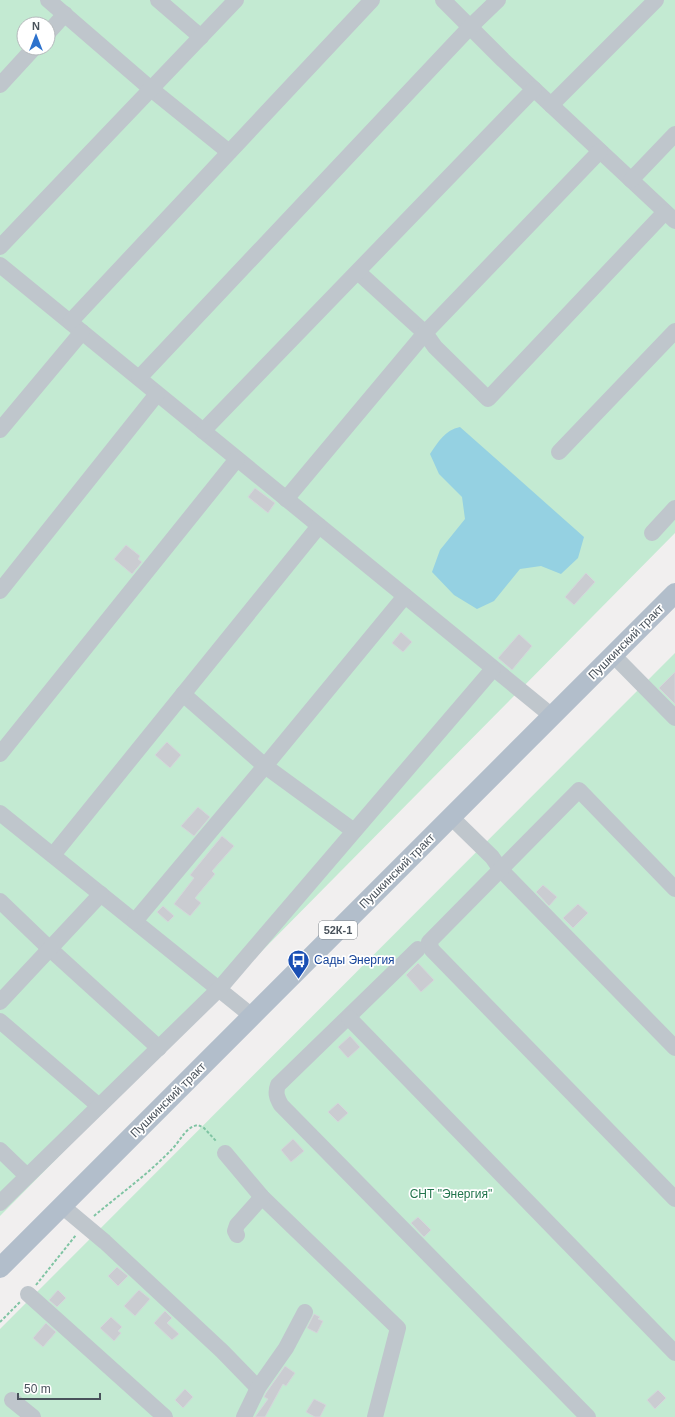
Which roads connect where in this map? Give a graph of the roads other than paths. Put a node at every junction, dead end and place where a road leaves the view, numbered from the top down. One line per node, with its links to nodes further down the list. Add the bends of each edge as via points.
1 (48, 0): 8 (street)
2 (158, 0): 11 (street)
3 (236, 0): 11 (street)
4 (372, 0): 19 (street)
5 (443, 0): 10 (street)
6 (498, 0): 10 (street)
7 (656, 0): 16 (street)
8 (65, 14): 9 (street); 14 (street)
9 (56, 24)
10 (470, 27): 15 (street); 28 (street)
11 (201, 37): 14 (street)
12 (27, 56): 13 (street)
13 (0, 85)
14 (151, 89): 19 (street); 22 (street)
15 (534, 89): 16 (street); 24 (street)
16 (551, 105): 18 (street)
17 (675, 134): 20 (street)
18 (600, 151): 20 (street); 27 (street)
19 (229, 152): 25 (street)
20 (631, 180): 21 (street)
21 (672, 218): 27 (street, via 488,399 435,347)
22 (0, 247)
23 (0, 265): 25 (street)
24 (358, 272): 27 (street); 31 (street)
25 (76, 327): 28 (street); 30 (street)
26 (675, 331): 32 (street)
27 (425, 333): 34 (street)
28 (139, 378): 29 (street)
29 (157, 394): 31 (street); 38 (street)
30 (0, 430)
31 (203, 431): 33 (street)
32 (559, 452)
33 (237, 459): 34 (street); 46 (street)
34 (286, 499): 36 (street)
35 (675, 508): 37 (street)
36 (320, 526): 40 (street); 43 (street)
37 (652, 533)
38 (0, 591)
39 (675, 593): 41 (main road, Пушкинский тракт / 52К-1)
40 (405, 596): 42 (street); 47 (street)
41 (613, 655): 44 (main road, Пушкинский тракт / 52К-1); 45 (street)
42 (493, 669): 44 (street); 50 (street)
43 (183, 694): 47 (street); 51 (street)
44 (552, 716): 49 (main road, Пушкинский тракт / 52К-1)
45 (675, 718)
46 (0, 754)
47 (265, 766): 50 (street); 56 (street)
48 (0, 813): 51 (street)
49 (451, 817): 52 (street, via 492,857); 61 (main road, Пушкинский тракт / 52К-1)
50 (354, 831): 59 (street)
51 (53, 855): 54 (street)
52 (501, 870): 53 (street, via 579,790); 65 (street); 71 (street, via 429,942 432,950)
53 (675, 889)
54 (101, 894): 56 (street); 57 (street)
55 (0, 901): 57 (street)
56 (135, 921): 59 (street)
57 (50, 949): 60 (street); 64 (street)
58 (418, 949): 62 (street)
59 (219, 989): 61 (street); 64 (street)
60 (0, 1002)
61 (252, 1016): 73 (main road, Пушкинский тракт / 52К-1)
62 (349, 1018): 78 (street); 85 (street, via 278,1086 277,1098)
63 (0, 1021): 66 (street)
64 (159, 1048): 66 (street)
65 (675, 1048)
66 (100, 1106): 69 (street)
67 (0, 1150): 69 (street)
68 (225, 1153): 70 (street)
69 (28, 1176): 72 (street)
70 (262, 1197): 74 (street, via 237,1225); 84 (street, via 398,1328)
71 (675, 1199)
72 (0, 1203)
73 (62, 1206): 75 (main road, Пушкинский тракт / 52К-1); 79 (street, via 85,1224 222,1350)
74 (237, 1235)
75 (0, 1268)
76 (28, 1294): 82 (street)
77 (305, 1312): 79 (street, via 286,1348)
78 (675, 1353)
79 (258, 1388): 83 (street)
80 (12, 1400): 81 (street)
81 (32, 1417)
82 (165, 1417)
83 (244, 1417)
84 (375, 1417)
85 (588, 1417)

